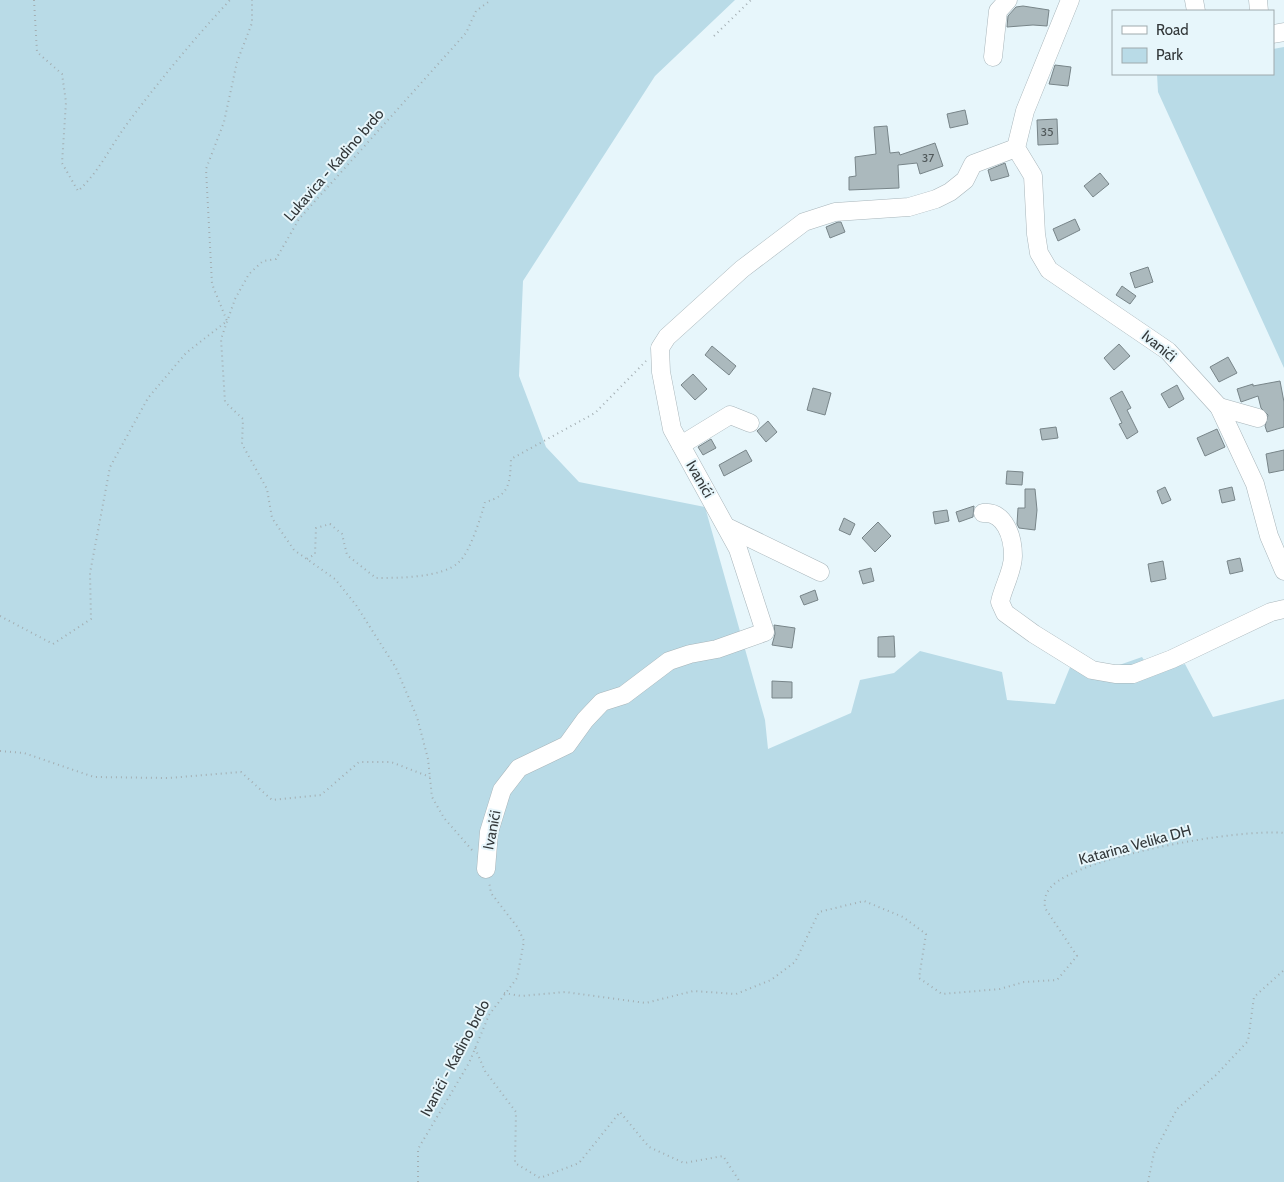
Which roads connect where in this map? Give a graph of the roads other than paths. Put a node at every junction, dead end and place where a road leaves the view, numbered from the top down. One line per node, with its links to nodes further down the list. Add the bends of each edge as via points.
1 (1008, 0): 3 (street, via 998,11)
2 (1070, 0): 4 (street, via 1025,111)
3 (993, 57)
4 (1016, 148): 5 (street, Ivanići, via 1033,176 1039,253 1049,270 1168,351); 8 (street, Ivanići, via 973,164 965,180 936,199 909,207 835,212 804,222 742,269 667,337 660,348 672,430)
5 (1219, 407): 6 (street); 11 (street, Ivanići, via 1254,484 1269,536)
6 (1258, 418)
7 (750, 423): 8 (street, via 730,415)
8 (681, 445): 10 (street, Ivanići)
9 (983, 513): 13 (street, via 991,512 1003,519 1011,540 1013,557 1000,602 1005,612 1016,623 1092,670 1132,674)
10 (727, 527): 12 (street); 14 (street, Ivanići, via 750,580 765,632 669,661 624,695 602,702 567,746 520,768 502,790 489,832)
11 (1284, 571)
12 (820, 572)
13 (1284, 609)
14 (486, 869)

